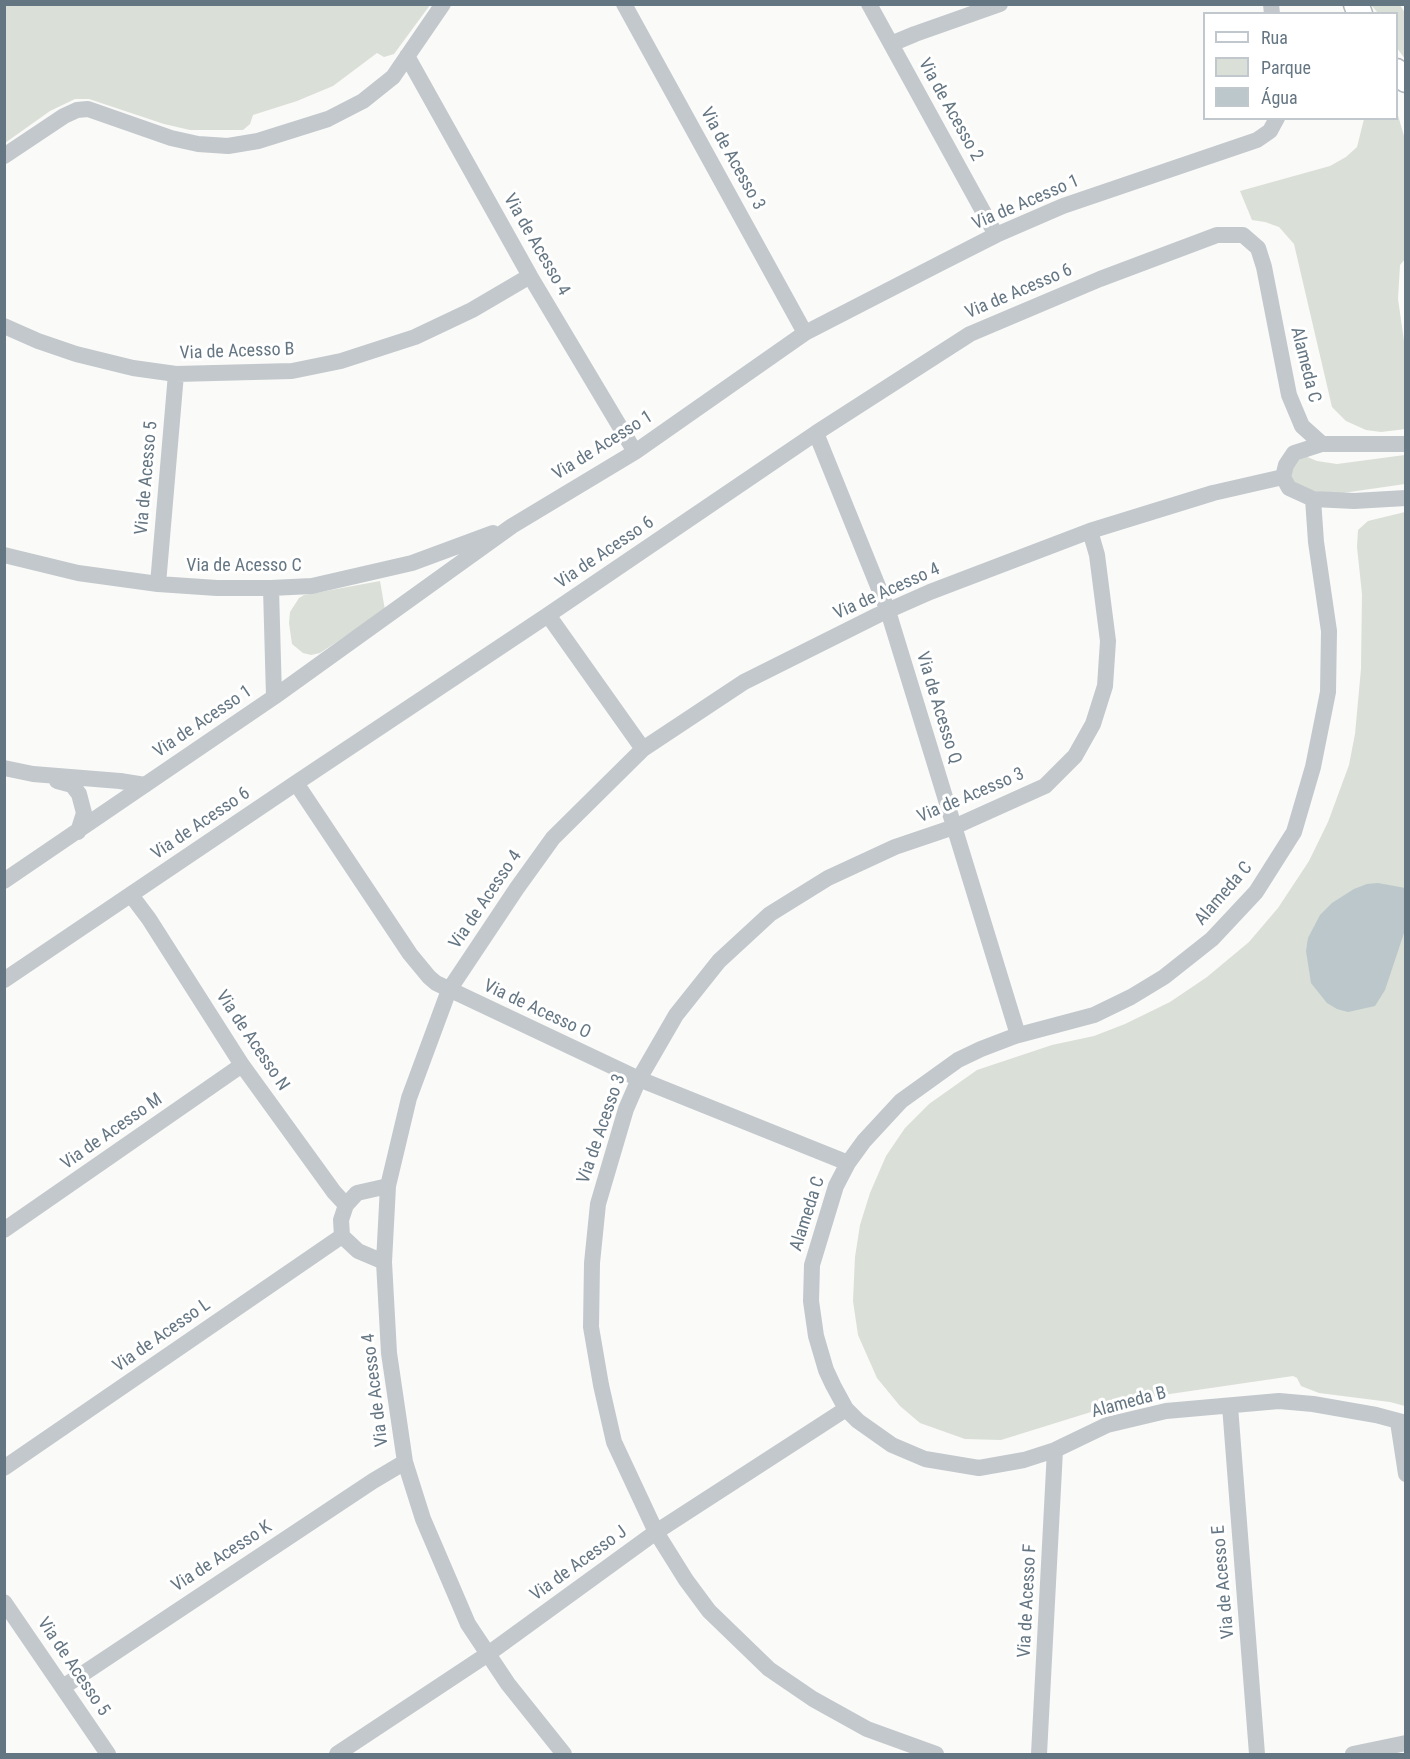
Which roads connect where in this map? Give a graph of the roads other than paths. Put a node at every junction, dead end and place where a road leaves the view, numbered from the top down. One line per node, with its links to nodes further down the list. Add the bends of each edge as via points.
1 (443, 4): 6 (street)
2 (624, 4): 13 (street, Via de Acesso 3)
3 (869, 4): 5 (street, Via de Acesso 2)
4 (1000, 4): 5 (street)
5 (891, 44): 9 (street, Via de Acesso 2)
6 (407, 56): 8 (street, via 393,77 363,101 328,119 258,141 228,146 198,144 144,130 88,109 64,116); 11 (street, Via de Acesso 4)
7 (1273, 125): 9 (street, Via de Acesso 1, via 1257,140 1064,206)
8 (4, 156)
9 (996, 236): 13 (street, Via de Acesso 1)
10 (1258, 248): 15 (street, Via de Acesso 6, via 1243,235 1216,235 1089,283 970,334); 16 (street, Alameda C, via 1289,395 1302,426)
11 (530, 276): 14 (street, Via de Acesso B, via 415,337 341,361 292,371); 18 (street, Via de Acesso 4)
12 (4, 326): 14 (street, Via de Acesso B, via 76,354)
13 (805, 333): 18 (street, Via de Acesso 1)
14 (176, 374): 25 (street, Via de Acesso 5)
15 (816, 433): 27 (street, Via de Acesso Q); 28 (street, Via de Acesso 6)
16 (1322, 444): 17 (street); 19 (street, via 1294,453)
17 (1406, 444)
18 (635, 452): 22 (street, Via de Acesso 1)
19 (1283, 477): 21 (street, via 1289,488); 23 (street, Via de Acesso 4, via 1213,493)
20 (1406, 498): 21 (street)
21 (1313, 499): 41 (street, Alameda C, via 1329,631 1328,692 1313,767 1294,832 1256,892 1212,939 1164,977 1095,1015)
22 (512, 526): 26 (street, Via de Acesso C, via 412,563 312,586); 29 (street, Via de Acesso 1)
23 (1090, 531): 27 (street, Via de Acesso 4); 35 (street, Via de Acesso 3, via 1097,555 1108,641 1105,686 1092,724 1075,756 1045,786)
24 (4, 555): 25 (street, Via de Acesso C, via 78,573)
25 (158, 584): 26 (street, Via de Acesso C)
26 (271, 588): 29 (street)
27 (888, 611): 30 (street, Via de Acesso 4, via 744,682); 35 (street, Via de Acesso Q)
28 (548, 615): 30 (street); 33 (street, Via de Acesso 6)
29 (274, 698): 34 (street, Via de Acesso 1)
30 (643, 749): 40 (street, Via de Acesso 4, via 554,838)
31 (4, 768): 32 (street)
32 (33, 774): 34 (street); 36 (street, via 72,785 80,794 84,813)
33 (296, 783): 38 (street, Via de Acesso 6); 40 (street, Via de Acesso O, via 410,954 429,977)
34 (145, 785): 36 (street, Via de Acesso 1)
35 (954, 827): 41 (street, Via de Acesso Q); 43 (street, Via de Acesso 3, via 895,847 828,878 770,914 719,961 690,997)
36 (78, 832): 37 (street, Via de Acesso 1)
37 (4, 881)
38 (131, 895): 39 (street, Via de Acesso 6); 42 (street, Via de Acesso N)
39 (4, 980)
40 (449, 990): 43 (street, Via de Acesso O); 45 (street, Via de Acesso 4, via 409,1098)
41 (1018, 1035): 44 (street, Alameda C, via 958,1060 901,1101)
42 (242, 1065): 46 (street, Via de Acesso N); 47 (street, Via de Acesso M)
43 (639, 1079): 44 (street, Via de Acesso O); 57 (street, Via de Acesso 3, via 598,1204 591,1328 614,1442)
44 (848, 1163): 51 (street, Alameda C, via 836,1186 812,1266 811,1300 826,1370)
45 (388, 1186): 46 (street, via 357,1193); 49 (street, Via de Acesso 4)
46 (346, 1205): 48 (street, via 341,1220)
47 (4, 1230)
48 (342, 1236): 49 (street, via 358,1251); 55 (street, Via de Acesso L)
49 (384, 1262): 54 (street, Via de Acesso 4, via 389,1353)
50 (1230, 1406): 52 (street, Alameda B, via 1279,1401 1313,1404); 53 (street, Alameda B, via 1166,1411 1107,1425); 67 (street, Via de Acesso E)
51 (846, 1409): 53 (street, Alameda B, via 892,1445 925,1459 979,1468); 57 (street, Via de Acesso J)
52 (1402, 1422): 56 (street)
53 (1055, 1450): 66 (street, Via de Acesso F)
54 (405, 1462): 59 (street, Via de Acesso 4, via 444,1569 468,1624); 60 (street, Via de Acesso K)
55 (4, 1468)
56 (1406, 1474)
57 (656, 1532): 59 (street, Via de Acesso J); 65 (street, Via de Acesso 3, via 709,1611 769,1669 867,1729)
58 (4, 1602): 60 (street, Via de Acesso 5)
59 (488, 1654): 63 (street, Via de Acesso J); 64 (street, Via de Acesso 4)
60 (63, 1687): 62 (street, Via de Acesso 5)
61 (1406, 1743): 68 (street)
62 (108, 1755)
63 (337, 1755)
64 (564, 1755)
65 (936, 1755)
66 (1039, 1755)
67 (1257, 1755)
68 (1353, 1755)

